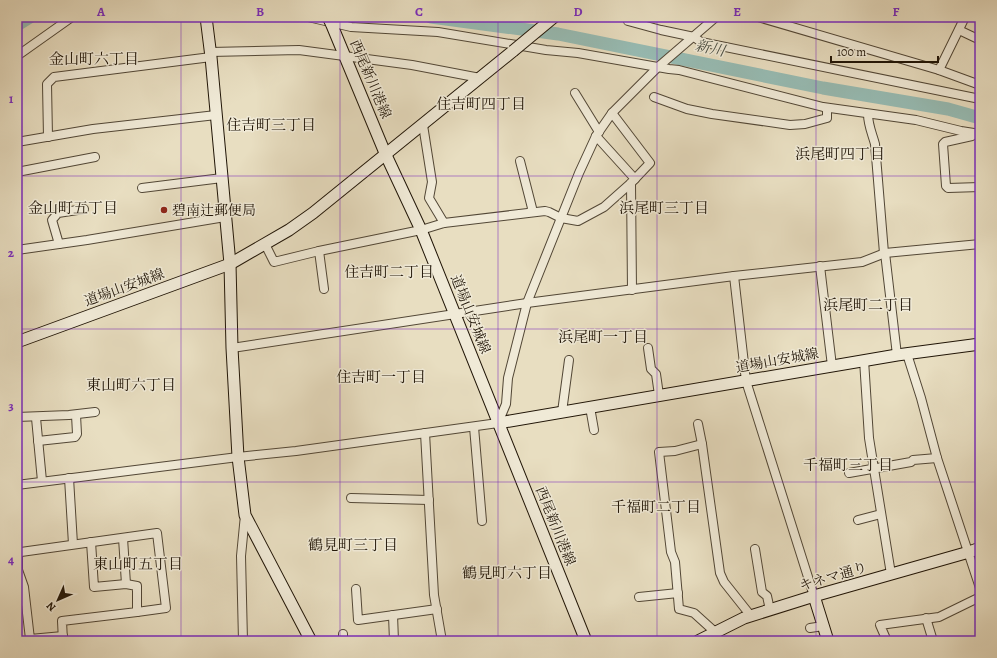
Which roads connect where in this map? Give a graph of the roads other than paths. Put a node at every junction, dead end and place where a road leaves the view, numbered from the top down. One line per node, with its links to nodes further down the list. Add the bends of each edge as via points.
1 (72, 17): 14 (street)
2 (206, 17): 13 (main road)
3 (308, 17): 16 (street, via 351,27 438,32)
4 (554, 17): 18 (main road, bridge)
5 (629, 17): 11 (street, via 628,21)
6 (716, 17): 11 (street)
7 (758, 17): 17 (street)
8 (964, 17): 10 (street)
9 (329, 20): 15 (main road, 西尾新川港線)
10 (959, 30): 12 (street); 17 (street)
11 (692, 38): 16 (street); 22 (street, via 701,42)
12 (980, 40)
13 (211, 54): 15 (street, via 299,50); 26 (main road); 30 (street, via 54,77 47,84)
14 (17, 56)
15 (344, 56): 18 (street); 32 (main road, 西尾新川港線)
16 (661, 65): 23 (street, via 668,69); 24 (street)
17 (939, 70): 19 (street)
18 (480, 78): 27 (main road)
19 (980, 85)
20 (575, 93): 28 (street)
21 (654, 97): 23 (street, via 687,109 790,125 827,118)
22 (980, 99)
23 (826, 108): 25 (street)
24 (612, 112): 28 (street); 37 (street, via 650,163)
25 (868, 114): 29 (street, via 916,120); 51 (street, via 868,123 875,144)
26 (216, 115): 30 (street, via 93,129); 36 (main road)
27 (423, 125): 32 (main road); 44 (street, via 432,182 429,198)
28 (597, 134): 37 (street); 43 (street)
29 (977, 134): 38 (street, via 943,144 946,186)
30 (48, 137): 31 (street)
31 (17, 142)
32 (385, 154): 45 (main road, 道場山安城線); 47 (main road, 道場山安城線, via 313,213)
33 (94, 157): 35 (street)
34 (520, 161): 41 (street)
35 (17, 172)
36 (222, 178): 39 (street); 42 (main road)
37 (633, 181): 43 (street, via 604,206 578,221); 56 (street)
38 (980, 186)
39 (142, 188)
40 (84, 209): 46 (street, via 58,213 52,220)
41 (531, 212): 43 (street, via 549,212); 44 (street)
42 (225, 217): 46 (street); 52 (main road)
43 (562, 218): 57 (street)
44 (444, 223): 45 (street)
45 (421, 230): 50 (street); 58 (main road, 道場山安城線)
46 (58, 244): 49 (street)
47 (265, 244): 50 (street, via 274,262); 52 (main road, 道場山安城線)
48 (980, 244): 51 (street)
49 (17, 250)
50 (319, 251): 55 (street)
51 (885, 253): 53 (street, via 862,262); 63 (street)
52 (230, 264): 59 (main road, 道場山安城線); 61 (main road)
53 (820, 266): 54 (street); 66 (street)
54 (734, 276): 56 (street); 67 (street)
55 (324, 289)
56 (632, 290): 57 (street)
57 (527, 303): 58 (street); 75 (street, via 508,378 506,404)
58 (455, 315): 61 (street); 75 (main road, 道場山安城線)
59 (17, 342)
60 (980, 344): 63 (main road, 道場山安城線)
61 (232, 348): 82 (main road)
62 (648, 348): 68 (street)
63 (902, 354): 65 (main road, 道場山安城線); 83 (street, via 921,398)
64 (569, 360): 71 (street)
65 (864, 360): 66 (main road, 道場山安城線); 84 (street)
66 (832, 366): 67 (main road, 道場山安城線)
67 (746, 381): 68 (main road, 道場山安城線); 107 (street)
68 (659, 395): 69 (main road, 道場山安城線)
69 (590, 407): 71 (main road, 道場山安城線); 78 (street)
70 (95, 412): 72 (street)
71 (562, 412): 75 (main road, 道場山安城線)
72 (76, 415): 74 (street); 80 (street, via 75,437)
73 (17, 417): 74 (street)
74 (36, 418): 80 (street)
75 (498, 423): 77 (street); 124 (main road, 西尾新川港線)
76 (698, 424): 81 (street)
77 (474, 427): 79 (street); 94 (street)
78 (594, 430)
79 (425, 433): 82 (street); 90 (street)
80 (38, 441): 87 (street)
81 (702, 444): 106 (street, via 659,452); 114 (street, via 720,573 724,582)
82 (238, 457): 86 (street); 92 (main road)
83 (937, 458): 84 (street); 100 (street)
84 (873, 468): 85 (street); 91 (street)
85 (849, 473)
86 (69, 478): 87 (street); 97 (street)
87 (42, 481): 88 (street)
88 (17, 485)
89 (351, 498): 90 (street)
90 (429, 500): 110 (street)
91 (881, 514): 93 (street); 102 (street)
92 (245, 515): 120 (street, via 241,556); 121 (main road)
93 (858, 520)
94 (482, 521)
95 (123, 538): 96 (street); 103 (street); 112 (street, via 157,533 158,535 166,608)
96 (91, 542): 97 (street); 103 (street, via 94,587)
97 (73, 544): 101 (street)
98 (980, 548): 100 (main road, キネマ通り)
99 (755, 549): 111 (street, via 762,592 767,596)
100 (969, 552): 102 (main road, キネマ通り); 104 (street)
101 (17, 554): 119 (street, via 18,570 24,586 30,639)
102 (891, 574): 107 (main road, キネマ通り)
103 (126, 584): 112 (street, via 137,586)
104 (980, 588)
105 (356, 589): 113 (street, via 358,620)
106 (678, 593): 108 (street); 118 (street, via 680,609 694,613)
107 (814, 596): 111 (main road, キネマ通り); 116 (main road)
108 (639, 597)
109 (980, 597): 115 (street, via 938,617)
110 (436, 609): 113 (street); 123 (street)
111 (770, 610): 114 (main road, キネマ通り)
112 (137, 612): 119 (street, via 62,621)
113 (393, 615): 122 (street)
114 (751, 616): 118 (main road, キネマ通り)
115 (926, 618): 127 (street, via 880,625); 128 (street)
116 (823, 626): 117 (street); 126 (main road)
117 (810, 628)
118 (715, 632): 125 (main road, キネマ通り)
119 (63, 639)
120 (243, 641)
121 (311, 641)
122 (394, 641)
123 (442, 641)
124 (586, 641)
125 (698, 641)
126 (828, 641)
127 (887, 641)
128 (933, 641)

